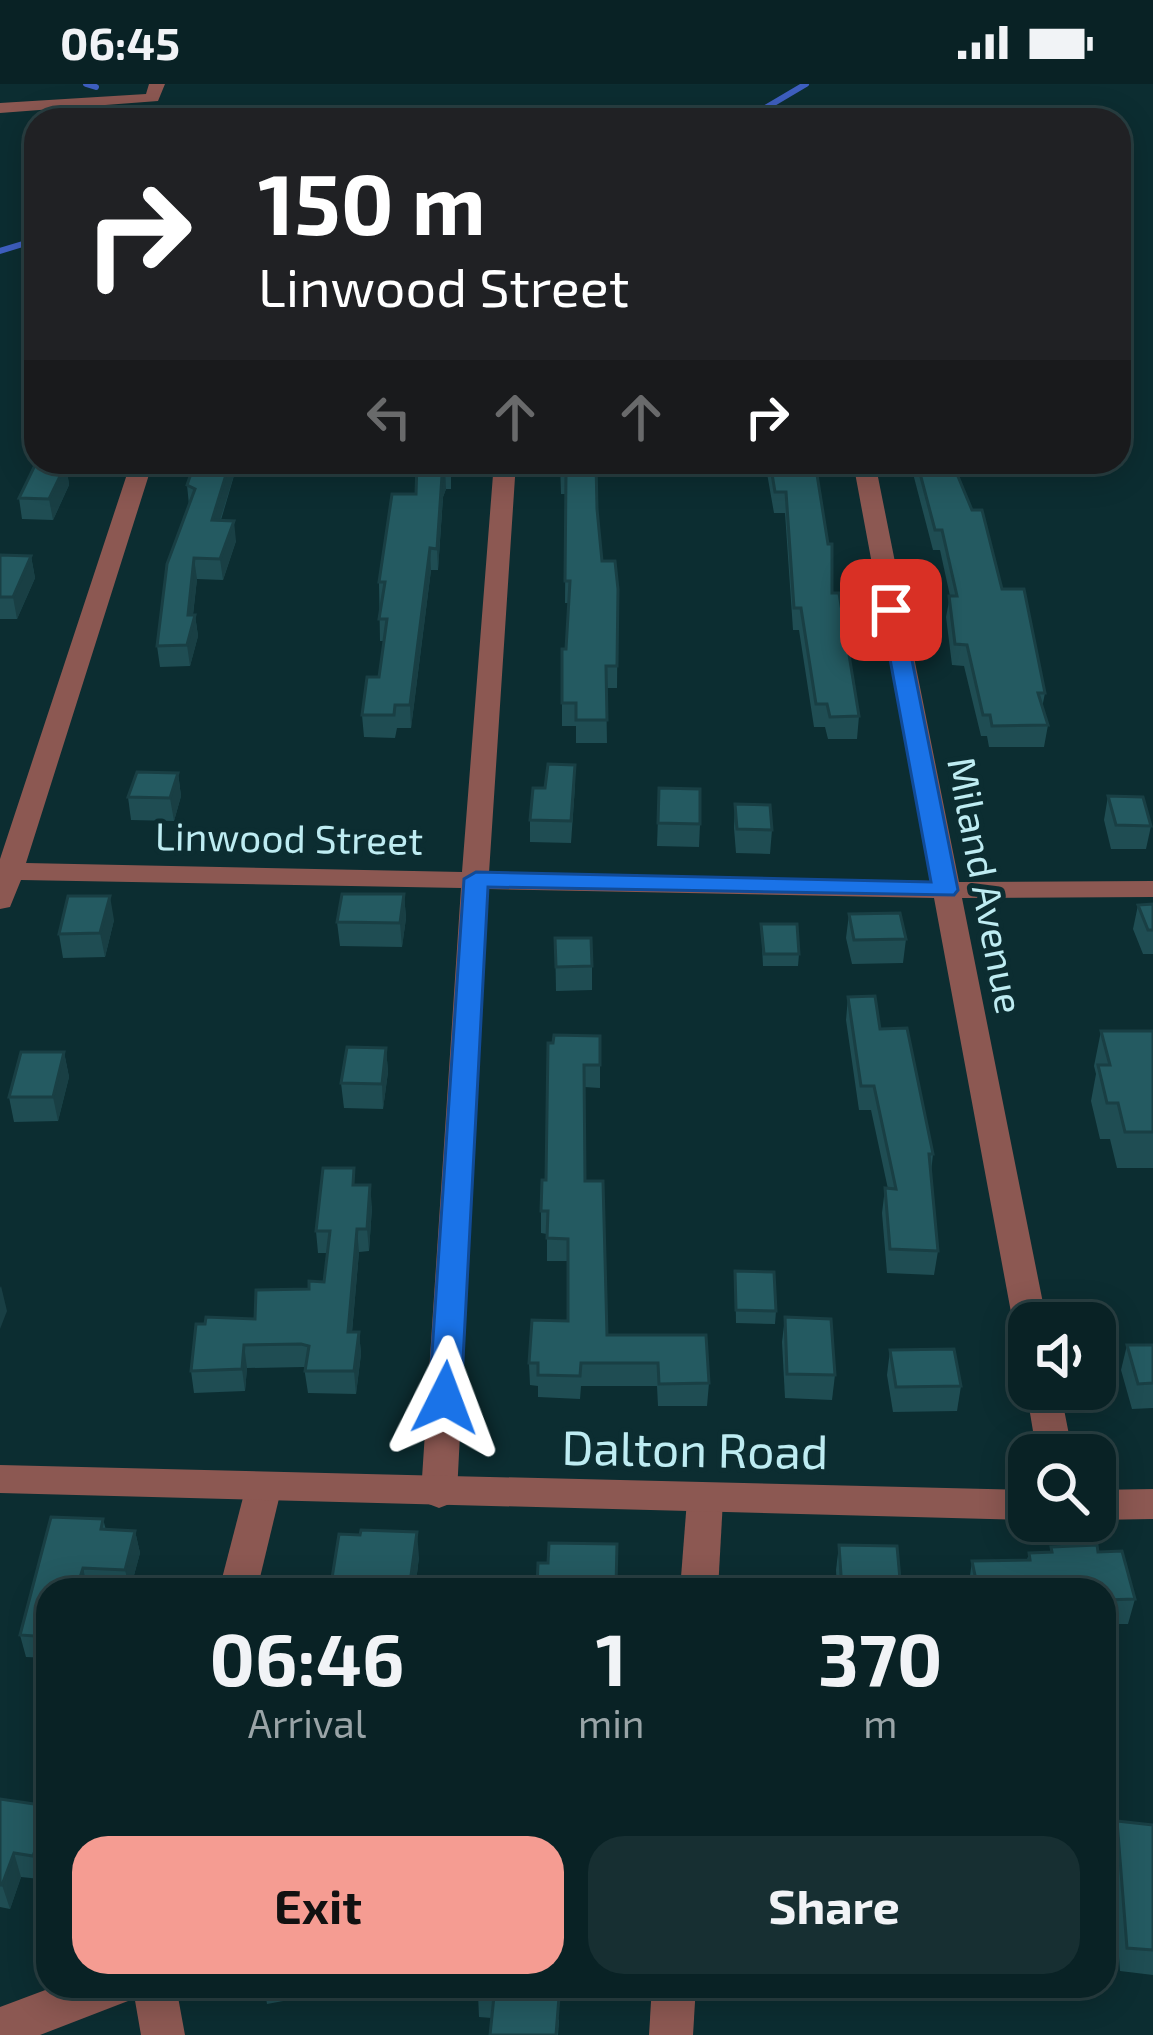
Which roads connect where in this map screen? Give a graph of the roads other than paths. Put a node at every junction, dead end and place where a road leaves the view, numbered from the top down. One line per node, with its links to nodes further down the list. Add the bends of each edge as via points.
1 (155, 91): 2 (street)
2 (0, 108)
3 (138, 474): 6 (street)
4 (504, 474): 7 (street)
5 (866, 474): 9 (street, Miland Avenue)
6 (6, 871): 7 (street, Linwood Street); 10 (street)
7 (476, 879): 9 (street, Linwood Street); 14 (street)
8 (1153, 889): 9 (street, Linwood Street)
9 (945, 890): 11 (street, Miland Avenue)
10 (0, 901)
11 (1026, 1302)
12 (0, 1479): 13 (street, Dalton Road)
13 (263, 1486): 14 (street, Dalton Road); 19 (street)
14 (439, 1493): 15 (street, Dalton Road)
15 (705, 1500): 17 (street, Dalton Road); 20 (street)
16 (1153, 1504): 18 (street)
17 (1008, 1505)
18 (1116, 1505)
19 (241, 1578)
20 (700, 1578)
21 (81, 1998): 24 (street)
22 (156, 1998): 25 (street)
23 (673, 1998): 26 (street)
24 (0, 2029)
25 (164, 2035)
26 (671, 2035)

